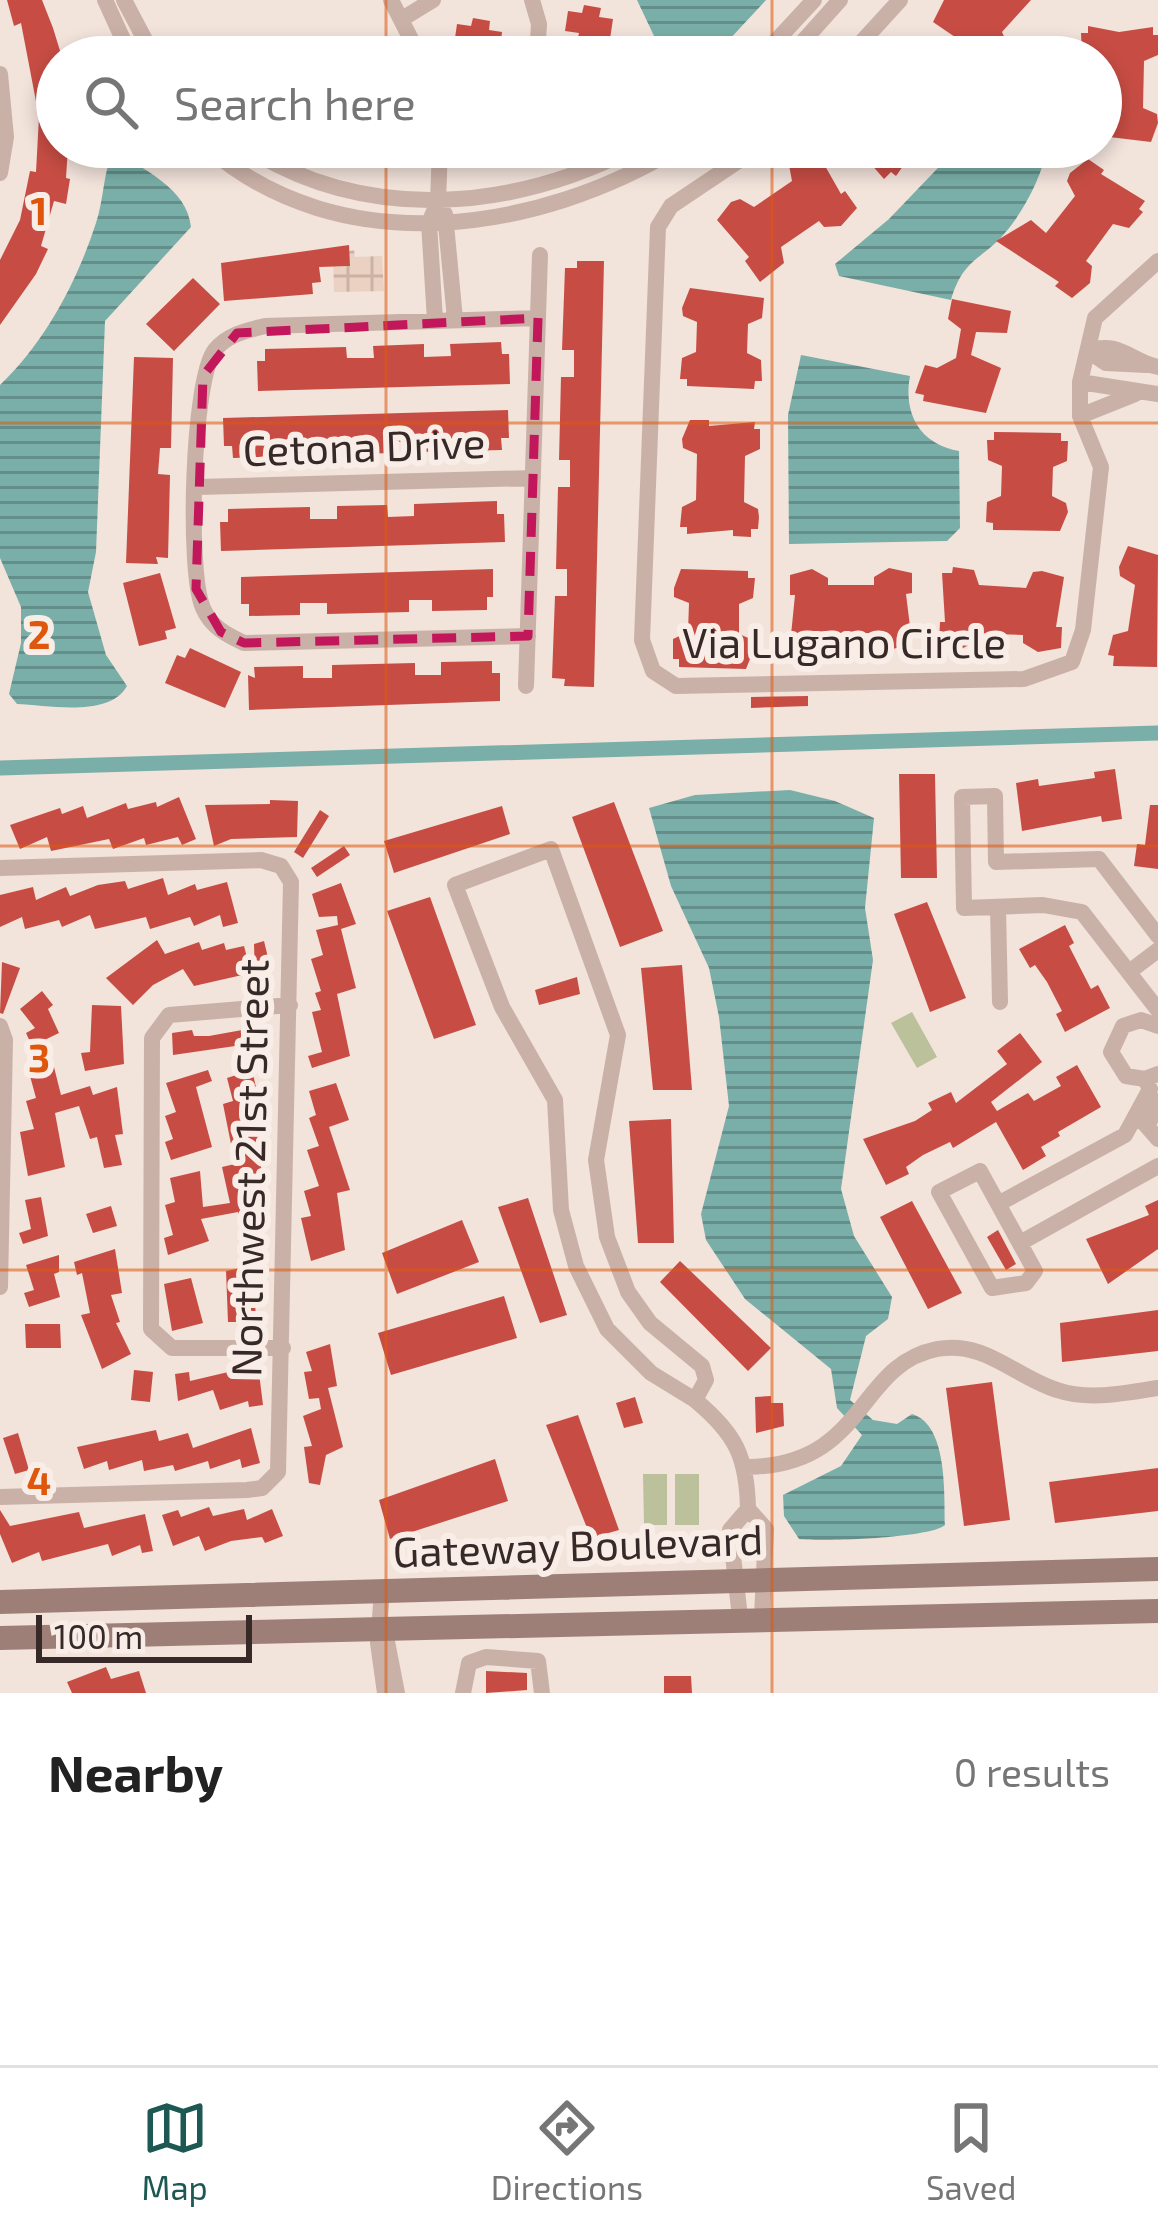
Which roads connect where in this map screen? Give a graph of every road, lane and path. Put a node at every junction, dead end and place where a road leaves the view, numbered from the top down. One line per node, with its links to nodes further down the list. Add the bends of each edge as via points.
1 (105, 0): 10 (street)
2 (124, 0): 11 (street)
3 (391, 0): 9 (street)
4 (434, 0): 9 (street)
5 (532, 0): 13 (street)
6 (814, 0): 14 (street)
7 (840, 0): 15 (street)
8 (900, 0): 16 (street)
9 (402, 19): 12 (street)
10 (121, 36)
11 (143, 36)
12 (410, 36)
13 (538, 36)
14 (781, 36)
15 (808, 36)
16 (867, 36)
17 (0, 74): 24 (street)
18 (235, 168): 26 (street, via 303,203 364,219)
19 (281, 168): 25 (street, via 337,189)
20 (439, 168): 25 (street)
21 (585, 168): 25 (street)
22 (634, 168): 27 (street, via 563,201)
23 (728, 168): 40 (street, Via Lugano Circle, via 671,206 658,227 642,640 662,680 753,687 1024,679 1064,669 1079,648 1101,467)
24 (0, 173)
25 (438, 202): 26 (street); 27 (street)
26 (429, 223): 27 (street); 31 (street)
27 (450, 224): 30 (street)
28 (540, 255): 32 (street)
29 (1158, 260): 35 (street, Via Lugano Circle, via 1095,318)
30 (453, 278): 31 (street); 34 (street)
31 (432, 279): 33 (street)
32 (538, 318): 34 (street); 41 (street)
33 (435, 320): 34 (street); 42 (street, via 237,333 215,350 203,376)
34 (455, 320)
35 (1088, 351): 36 (street, via 1135,352); 37 (street, Via Lugano Circle)
36 (1152, 366)
37 (1080, 382): 38 (street); 40 (street, Via Lugano Circle)
38 (1136, 394): 39 (street); 40 (street)
39 (1158, 394)
40 (1080, 416)
41 (533, 478): 42 (street, Cetona Drive); 43 (street)
42 (197, 487): 43 (street, via 196,589 213,623 244,643)
43 (528, 636): 44 (street)
44 (526, 686)
45 (997, 862): 46 (street); 46 (street, via 995,796 962,797); 49 (street, via 1099,859)
46 (963, 863): 48 (street, via 964,908)
47 (0, 868): 54 (street, Northwest 21st Street, via 272,861 292,883)
48 (998, 907): 51 (street, via 1082,912); 52 (street)
49 (1158, 936)
50 (1158, 950): 51 (street)
51 (1129, 972): 53 (street)
52 (1000, 1002)
53 (1157, 1003): 55 (street)
54 (290, 1005): 65 (street, Northwest 21st Street); 65 (street, via 169,1015 152,1038 149,1319 163,1345)
55 (1130, 1022): 56 (street); 58 (street, via 1112,1042 1113,1061 1126,1076)
56 (1158, 1026)
57 (0, 1027): 64 (street)
58 (1151, 1077): 60 (street)
59 (1158, 1101): 60 (street)
60 (1148, 1126): 62 (street)
61 (1158, 1166): 63 (street)
62 (998, 1204): 63 (street); 63 (street, via 980,1171 939,1192 992,1288 1026,1283 1036,1271)
63 (1020, 1243)
64 (0, 1287)
65 (283, 1348): 69 (street, Northwest 21st Street, via 281,1460 272,1482 247,1490)
66 (1158, 1388): 68 (street, via 1073,1394 996,1358 950,1348 913,1359 814,1454)
67 (695, 1400): 67 (street, via 706,1381 702,1366 650,1323 607,1237 596,1160 618,1035 551,848 455,885 502,1007 555,1100 561,1210 576,1266 607,1329 651,1373); 68 (street, via 730,1434)
68 (748, 1467): 70 (street)
69 (0, 1497)
70 (748, 1509): 72 (street, via 766,1529); 73 (street, via 730,1530)
71 (1158, 1569): 72 (main road, Gateway Boulevard)
72 (765, 1579): 73 (main road, Gateway Boulevard); 77 (street)
73 (734, 1580): 74 (main road, Gateway Boulevard); 77 (street)
74 (382, 1591): 75 (main road, Gateway Boulevard); 78 (street)
75 (0, 1602)
76 (1158, 1611): 77 (main road, Gateway Boulevard)
77 (751, 1617): 78 (main road, Gateway Boulevard)
78 (383, 1626): 79 (main road, Gateway Boulevard); 80 (street); 81 (street)
79 (0, 1638)
80 (386, 1693)
81 (397, 1693)
82 (463, 1693): 83 (street, via 469,1664 486,1657 534,1658)
83 (542, 1693)

